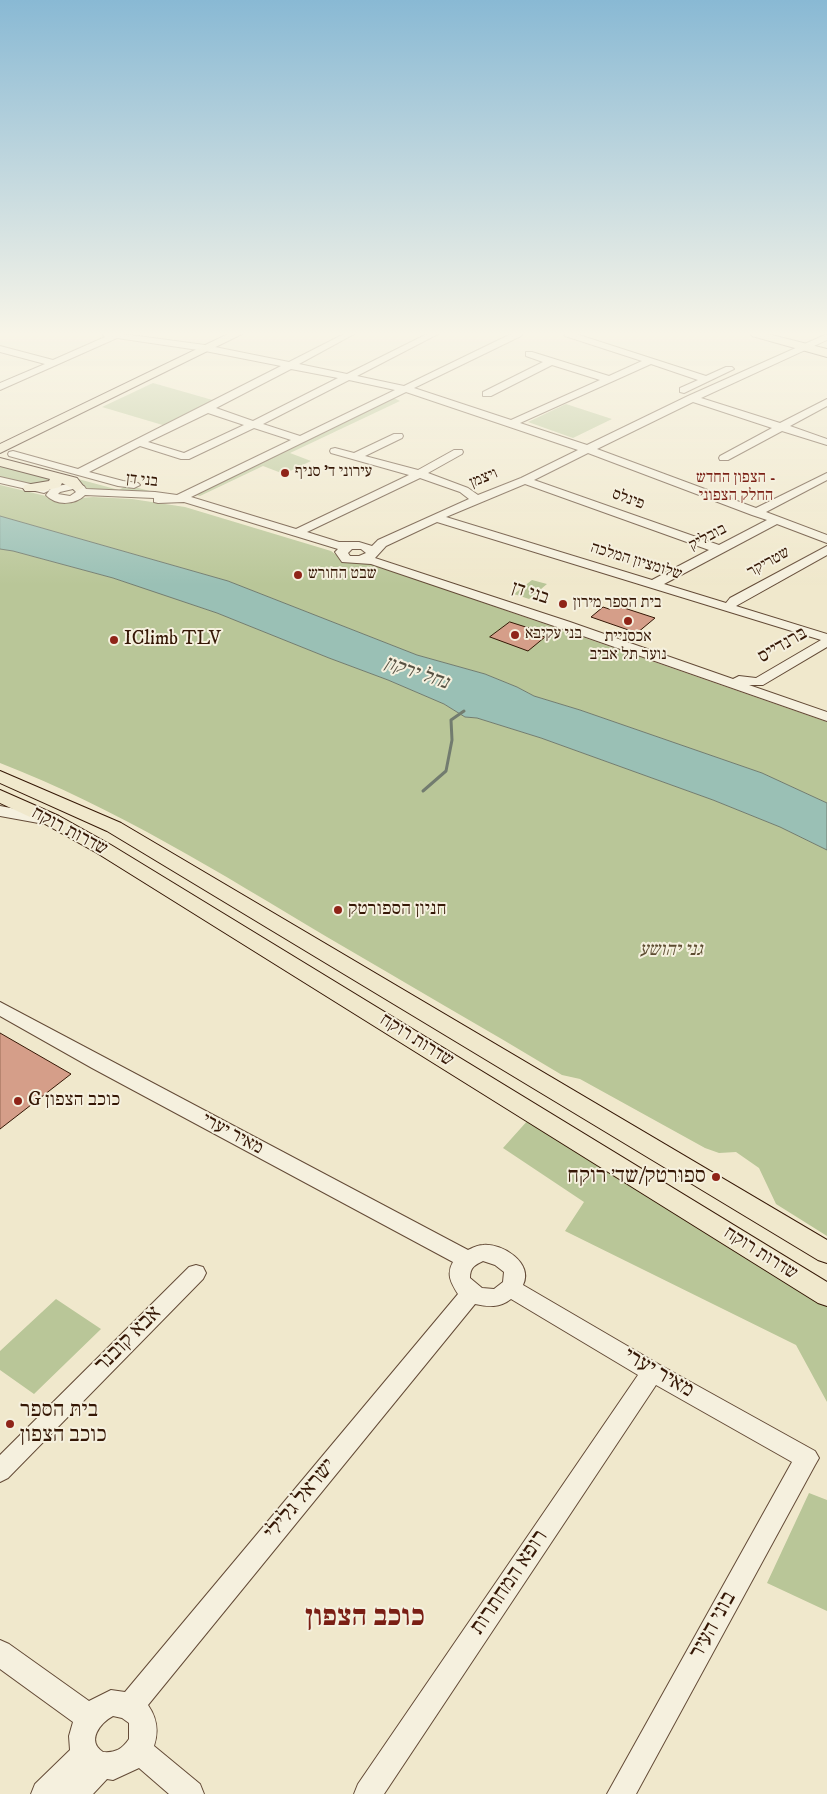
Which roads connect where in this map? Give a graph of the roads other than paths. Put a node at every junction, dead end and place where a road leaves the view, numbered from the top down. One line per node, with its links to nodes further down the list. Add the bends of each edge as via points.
1 (67, 418): 23 (main road)
2 (190, 418): 18 (street)
3 (234, 418): 13 (street)
4 (266, 418): 13 (street)
5 (347, 418): 16 (street)
6 (496, 418): 12 (street)
7 (524, 418): 12 (street)
8 (627, 418): 19 (street, ויצמן)
9 (652, 418): 20 (street, ויצמן)
10 (753, 418): 14 (street)
11 (798, 418): 14 (street)
12 (512, 423): 19 (street)
13 (254, 424): 16 (street); 18 (street, via 185,457)
14 (781, 427): 17 (street); 25 (street)
15 (398, 436): 24 (street)
16 (302, 440): 35 (street)
17 (827, 442)
18 (140, 443): 26 (street)
19 (572, 445): 20 (street); 34 (street, ויצמן)
20 (587, 450): 30 (street, ויצמן); 37 (street)
21 (335, 451): 24 (street)
22 (458, 452): 27 (street)
23 (2, 453): 26 (street, בני דן); 28 (main road)
24 (354, 457): 27 (street)
25 (724, 458)
26 (80, 472): 35 (street, בני דן)
27 (417, 474): 34 (street, via 467,491); 40 (street)
28 (53, 475): 32 (main road, via 55,484); 33 (main road, via 64,481)
29 (827, 476): 37 (street)
30 (525, 480): 34 (street, ויצמן); 43 (street, פינלס)
31 (0, 482): 32 (street, בני דן); 33 (street, בני דן)
32 (30, 488): 33 (street, בני דן)
33 (69, 491): 35 (street, בני דן); 36 (street, בני דן)
34 (474, 497): 38 (street, ויצמן); 42 (street, ויצמן)
35 (182, 499): 36 (street); 40 (street, בני דן)
36 (158, 500): 42 (street, בני דן, via 213,510 335,549)
37 (756, 513): 39 (street)
38 (436, 518): 45 (street, ויצמן, via 382,543); 46 (street, שלומציון המלכה)
39 (776, 520): 41 (street); 43 (street, בובליק)
40 (298, 533): 42 (street, בני דן)
41 (827, 539)
42 (350, 549): 45 (street, via 368,548); 45 (street, via 346,559)
43 (720, 550): 46 (street, בובליק)
44 (827, 550): 47 (street, שטריקר)
45 (368, 556): 50 (street, בני דן); 52 (street, בני דן, via 372,561)
46 (654, 584): 47 (street, שלומציון המלכה)
47 (729, 607): 48 (street, שלומציון המלכה)
48 (827, 638)
49 (827, 642): 51 (street, ברנדייס)
50 (739, 680): 51 (street, ברנדייס)
51 (758, 684): 52 (street, ברנדייס, via 758,691); 53 (street)
52 (768, 697): 54 (street, בני דן)
53 (827, 712)
54 (827, 717)
55 (0, 776): 58 (main road, שדרות רוקח, via 114,826)
56 (2, 801): 63 (main road, שדרות רוקח, via 52,820 104,849)
57 (0, 1008): 59 (street, מאיר יערי)
58 (827, 1253)
59 (466, 1259): 61 (street, via 491,1253 507,1260 515,1274); 62 (street, via 459,1273 460,1281)
60 (196, 1273): 66 (street, אבא קובנר)
61 (510, 1288): 62 (street, via 505,1294 488,1298); 64 (street, מאיר יערי)
62 (472, 1294): 68 (street, ישראל גלילי)
63 (827, 1295)
64 (652, 1372): 65 (street, מאיר יערי); 75 (street, רופא המחתרות)
65 (807, 1458): 76 (street, בוני העיר)
66 (0, 1471)
67 (0, 1653): 69 (street)
68 (130, 1706): 69 (street, via 111,1703); 70 (street, via 142,1720 143,1735)
69 (89, 1717): 71 (street, via 81,1734 81,1744)
70 (138, 1750): 71 (street, via 121,1764 111,1767); 74 (street)
71 (93, 1760): 72 (street); 73 (street)
72 (45, 1794)
73 (74, 1794)
74 (190, 1794)
75 (368, 1794)
76 (621, 1794)

